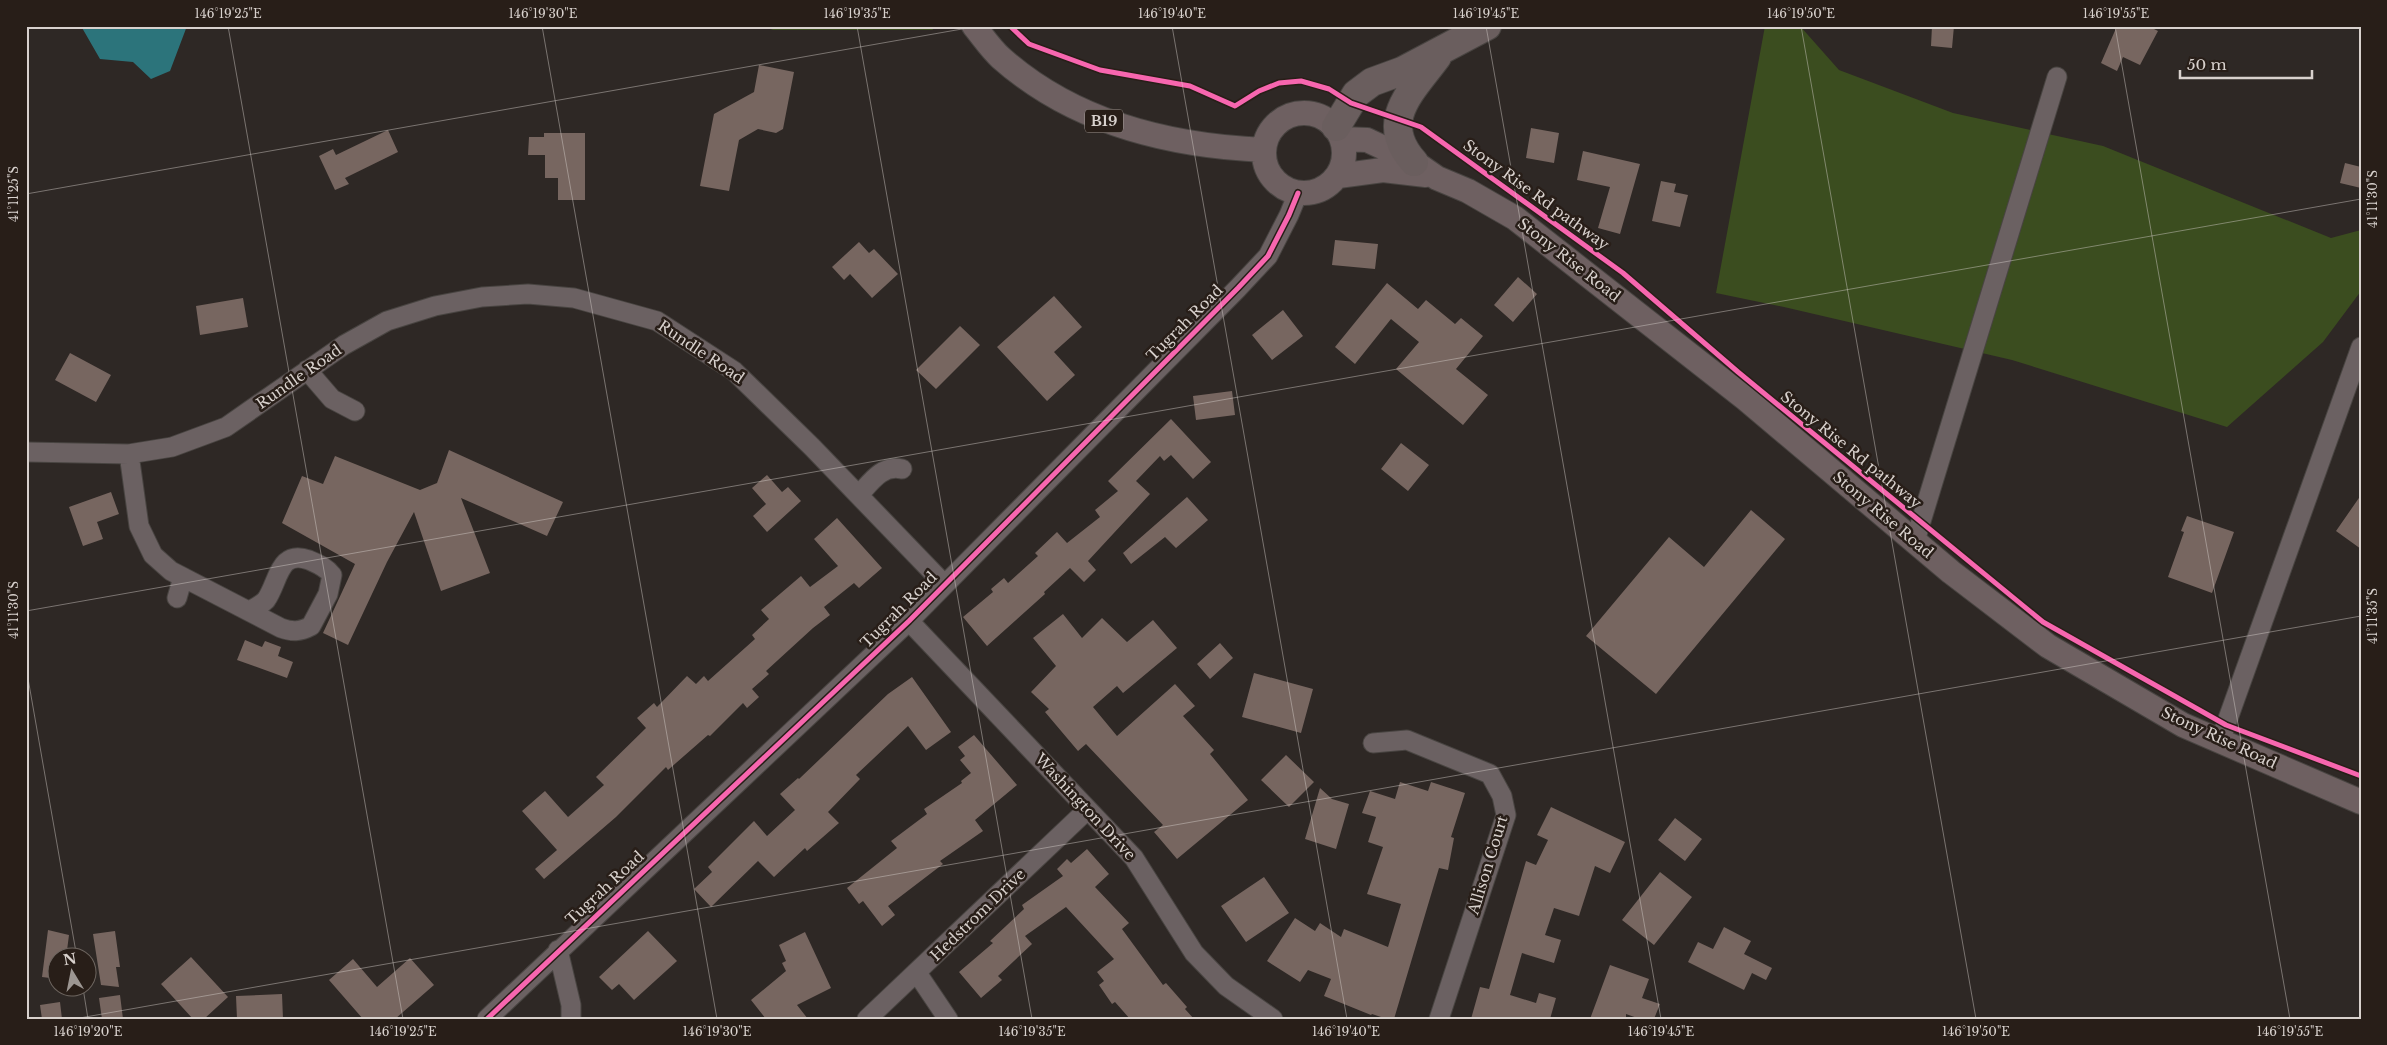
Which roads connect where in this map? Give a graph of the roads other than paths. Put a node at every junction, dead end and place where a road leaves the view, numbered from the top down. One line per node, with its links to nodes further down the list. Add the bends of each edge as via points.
1 (974, 26): 6 (main road, B19, via 1000,57 1046,93 1096,118 1147,135 1225,148)
2 (1487, 26): 3 (highway)
3 (1441, 52): 5 (highway, via 1372,82 1356,94); 7 (highway, via 1406,98 1398,114 1402,147)
4 (2057, 77): 18 (street)
5 (1339, 133): 6 (main road, via 1318,115 1296,114 1276,124); 7 (main road, Stony Rise Road, via 1368,140); 8 (main road, via 1344,158)
6 (1264, 150): 10 (main road, via 1265,163 1271,175 1280,185)
7 (1414, 162): 9 (main road, Stony Rise Road)
8 (1338, 176): 9 (main road, Stony Rise Road, via 1383,170); 10 (main road, via 1320,190)
9 (1438, 178): 18 (main road, Stony Rise Road, via 1514,218 1746,399)
10 (1298, 193): 20 (street, Tugrah Road, via 1277,239 1260,265)
11 (2361, 347): 24 (street)
12 (307, 370): 13 (street, via 332,399); 15 (street, Rundle Road, via 226,427 172,447); 17 (street, Rundle Road, via 387,321 435,306 482,296 528,294 574,298 657,321 734,371)
13 (354, 411)
14 (26, 452): 15 (street, Rundle Road)
15 (130, 454): 19 (street, via 135,511 145,540 162,563)
16 (902, 469): 17 (street, via 885,470)
17 (859, 495): 20 (street, Rundle Road)
18 (1915, 541): 24 (main road, Stony Rise Road, via 2048,646 2183,725)
19 (183, 577): 21 (street); 22 (street)
20 (944, 584): 23 (street, Tugrah Road)
21 (177, 598)
22 (249, 611): 22 (street, via 267,598 288,560 304,559 324,567 332,575 328,594 306,629 289,631)
23 (910, 621): 27 (street, Washington Drive); 28 (street, Tugrah Road)
24 (2220, 741): 26 (main road, Stony Rise Road)
25 (1373, 742): 35 (street, Allison Court, via 1407,740 1490,774 1502,796 1506,815)
26 (2361, 802)
27 (1087, 810): 29 (street, Hedstrom Drive); 34 (street, Washington Drive, via 1134,858 1194,953 1226,986)
28 (558, 950): 30 (street, Tugrah Road); 31 (street, via 571,1005)
29 (917, 973): 32 (street, Hedstrom Drive); 33 (street)
30 (486, 1019)
31 (571, 1019)
32 (867, 1019)
33 (948, 1019)
34 (1273, 1019)
35 (1439, 1019)

